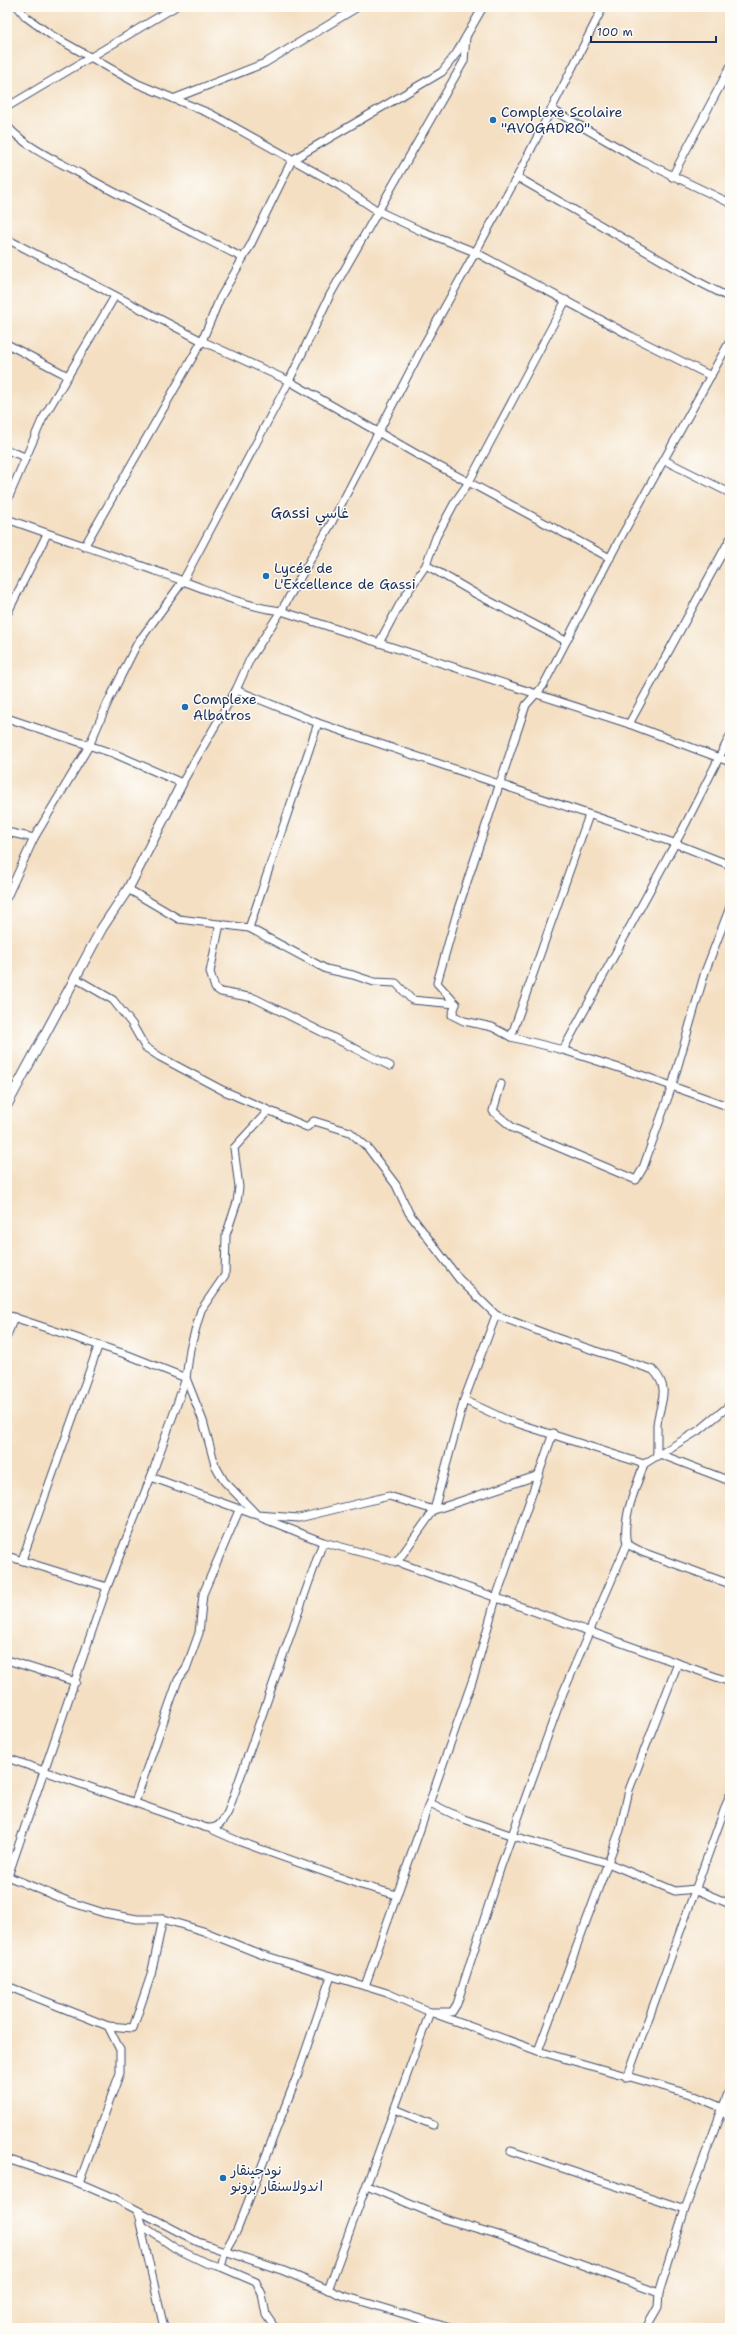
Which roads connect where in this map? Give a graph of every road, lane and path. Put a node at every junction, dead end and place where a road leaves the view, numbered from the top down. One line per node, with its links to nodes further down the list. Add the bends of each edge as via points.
1 (18, 7): 7 (street, via 26,17 51,35)
2 (175, 7): 7 (street)
3 (358, 7): 9 (street, via 266,63)
4 (483, 7): 6 (street)
5 (603, 7): 11 (street)
6 (466, 37): 13 (street, via 442,72); 17 (street, via 464,61)
7 (89, 56): 9 (street, via 138,84); 10 (street)
8 (730, 67): 14 (street)
9 (173, 99): 13 (street, via 211,114)
10 (7, 107)
11 (551, 109): 14 (street); 15 (street)
12 (7, 126): 20 (street, via 20,139 44,154)
13 (292, 160): 17 (street); 20 (street)
14 (672, 177): 16 (street)
15 (517, 178): 19 (street); 22 (street)
16 (730, 203)
17 (378, 210): 19 (street, via 419,230); 29 (street, via 330,294)
18 (7, 239): 21 (street)
19 (475, 252): 23 (street); 30 (street)
20 (243, 258): 24 (street, via 220,298)
21 (115, 296): 24 (street); 27 (street)
22 (730, 298)
23 (566, 300): 28 (street); 34 (street)
24 (202, 341): 29 (street); 40 (street)
25 (730, 341): 28 (street)
26 (7, 344): 27 (street)
27 (68, 376): 32 (street, via 42,420)
28 (711, 376): 33 (street)
29 (289, 381): 30 (street); 43 (street)
30 (378, 432): 34 (street); 44 (street, via 332,522)
31 (7, 450): 32 (street)
32 (25, 457): 36 (street)
33 (664, 460): 35 (street); 41 (street)
34 (469, 482): 41 (street); 42 (street, via 436,537)
35 (730, 493)
36 (7, 501)
37 (7, 519): 38 (street)
38 (47, 534): 40 (street); 45 (street)
39 (730, 539): 52 (street)
40 (84, 547): 43 (street)
41 (610, 558): 46 (street)
42 (426, 566): 46 (street); 47 (street, via 400,602)
43 (183, 581): 44 (street, via 227,600 256,608); 54 (street, via 137,644)
44 (281, 611): 47 (street); 48 (street, via 250,659)
45 (7, 614)
46 (566, 641): 49 (street, via 543,686)
47 (379, 643): 49 (street)
48 (236, 690): 51 (street); 57 (street)
49 (535, 693): 52 (street); 58 (street, via 526,705)
50 (7, 718): 54 (street)
51 (318, 723): 58 (street); 68 (street)
52 (629, 724): 55 (street)
53 (730, 736): 55 (street)
54 (89, 746): 57 (street, via 115,754); 61 (street)
55 (718, 758): 56 (street); 62 (street)
56 (730, 762)
57 (182, 783): 64 (street)
58 (499, 784): 59 (street); 70 (street, via 441,962 437,983)
59 (589, 814): 62 (street); 71 (street)
60 (7, 832): 61 (street)
61 (34, 838): 65 (street)
62 (674, 843): 63 (street); 72 (street)
63 (730, 865)
64 (128, 889): 67 (street, via 179,919); 69 (street, via 102,928)
65 (7, 897)
66 (730, 907): 75 (street, via 696,1000)
67 (220, 924): 68 (street); 73 (street, via 210,972 215,988 221,992 254,998)
68 (249, 928): 70 (street, via 326,970 374,982 396,983 412,1000)
69 (75, 978): 76 (street); 78 (street, via 113,1000 132,1024 145,1047 222,1090)
70 (456, 1004): 71 (street, via 452,1015 464,1021 492,1027)
71 (511, 1037): 72 (street)
72 (563, 1050): 75 (street)
73 (390, 1066)
74 (501, 1084): 75 (street, via 493,1111 513,1128 636,1180 643,1168)
75 (672, 1086): 77 (street)
76 (7, 1105)
77 (730, 1107)
78 (268, 1111): 79 (street, via 307,1127 314,1121 350,1132 368,1148 396,1185 409,1213 459,1279); 83 (street, via 234,1148 239,1187 226,1235 225,1275 201,1310 190,1349)
79 (496, 1315): 84 (street); 87 (street, via 654,1370 662,1380 663,1391 662,1408 657,1424)
80 (10, 1316): 81 (street); 82 (street)
81 (7, 1336)
82 (98, 1347): 83 (street, via 128,1355); 98 (street)
83 (186, 1378): 90 (street); 94 (street, via 224,1481)
84 (464, 1400): 86 (street, via 507,1420); 93 (street)
85 (730, 1405): 87 (street, via 701,1429)
86 (553, 1433): 88 (street); 89 (street)
87 (658, 1453): 88 (street); 91 (street)
88 (644, 1464): 96 (street, via 626,1524)
89 (539, 1475): 93 (street); 102 (street)
90 (151, 1477): 92 (street); 101 (street)
91 (730, 1481)
92 (240, 1508): 94 (street); 111 (street, via 203,1594 199,1633 194,1652 178,1680)
93 (434, 1510): 94 (street, via 389,1496 299,1518); 99 (street)
94 (256, 1515): 95 (street)
95 (323, 1542): 99 (street); 113 (street, via 228,1812 223,1821)
96 (627, 1544): 100 (street, via 642,1552); 103 (street)
97 (7, 1556): 98 (street)
98 (22, 1560): 101 (street)
99 (396, 1562): 102 (street)
100 (730, 1584)
101 (107, 1587): 106 (street)
102 (496, 1598): 103 (street); 112 (street, via 475,1673)
103 (589, 1631): 105 (street); 114 (street, via 563,1693)
104 (7, 1660): 106 (street)
105 (678, 1663): 107 (street); 115 (street, via 629,1790 626,1811)
106 (76, 1682): 109 (street)
107 (730, 1682)
108 (7, 1758): 109 (street)
109 (44, 1771): 111 (street); 116 (street)
110 (730, 1794): 117 (street)
111 (135, 1802): 113 (street)
112 (430, 1803): 114 (street, via 461,1818); 118 (street)
113 (211, 1829): 118 (street, via 361,1885)
114 (514, 1836): 115 (street); 124 (street, via 501,1866 457,2004 452,2012)
115 (608, 1863): 117 (street, via 675,1891); 126 (street)
116 (7, 1877): 120 (street, via 104,1913 137,1919)
117 (696, 1889): 119 (street); 127 (street)
118 (397, 1895): 123 (street)
119 (730, 1904)
120 (163, 1919): 121 (street); 125 (street, via 151,1975 133,2028)
121 (331, 1976): 123 (street); 140 (street, via 297,2076 240,2223)
122 (7, 1986): 125 (street)
123 (365, 1986): 124 (street)
124 (430, 2012): 126 (street); 130 (street)
125 (108, 2026): 135 (street, via 120,2050 120,2073)
126 (538, 2050): 127 (street)
127 (628, 2078): 129 (street, via 659,2084)
128 (730, 2088): 129 (street)
129 (723, 2108): 131 (street); 137 (street)
130 (395, 2109): 132 (street); 136 (street)
131 (730, 2122)
132 (433, 2125)
133 (511, 2151): 137 (street)
134 (7, 2159): 135 (street)
135 (79, 2182): 138 (street)
136 (367, 2186): 142 (street); 143 (street, via 448,2220 502,2236)
137 (685, 2209): 143 (street)
138 (138, 2211): 139 (street); 140 (street, via 198,2242)
139 (140, 2221): 141 (street, via 142,2226 176,2248 206,2264); 144 (street)
140 (225, 2251): 141 (street); 142 (street, via 284,2271)
141 (221, 2267): 145 (street, via 256,2282 262,2294 266,2315)
142 (328, 2290): 146 (street)
143 (659, 2293): 147 (street, via 658,2307)
144 (164, 2328)
145 (275, 2328)
146 (450, 2328)
147 (646, 2328)

